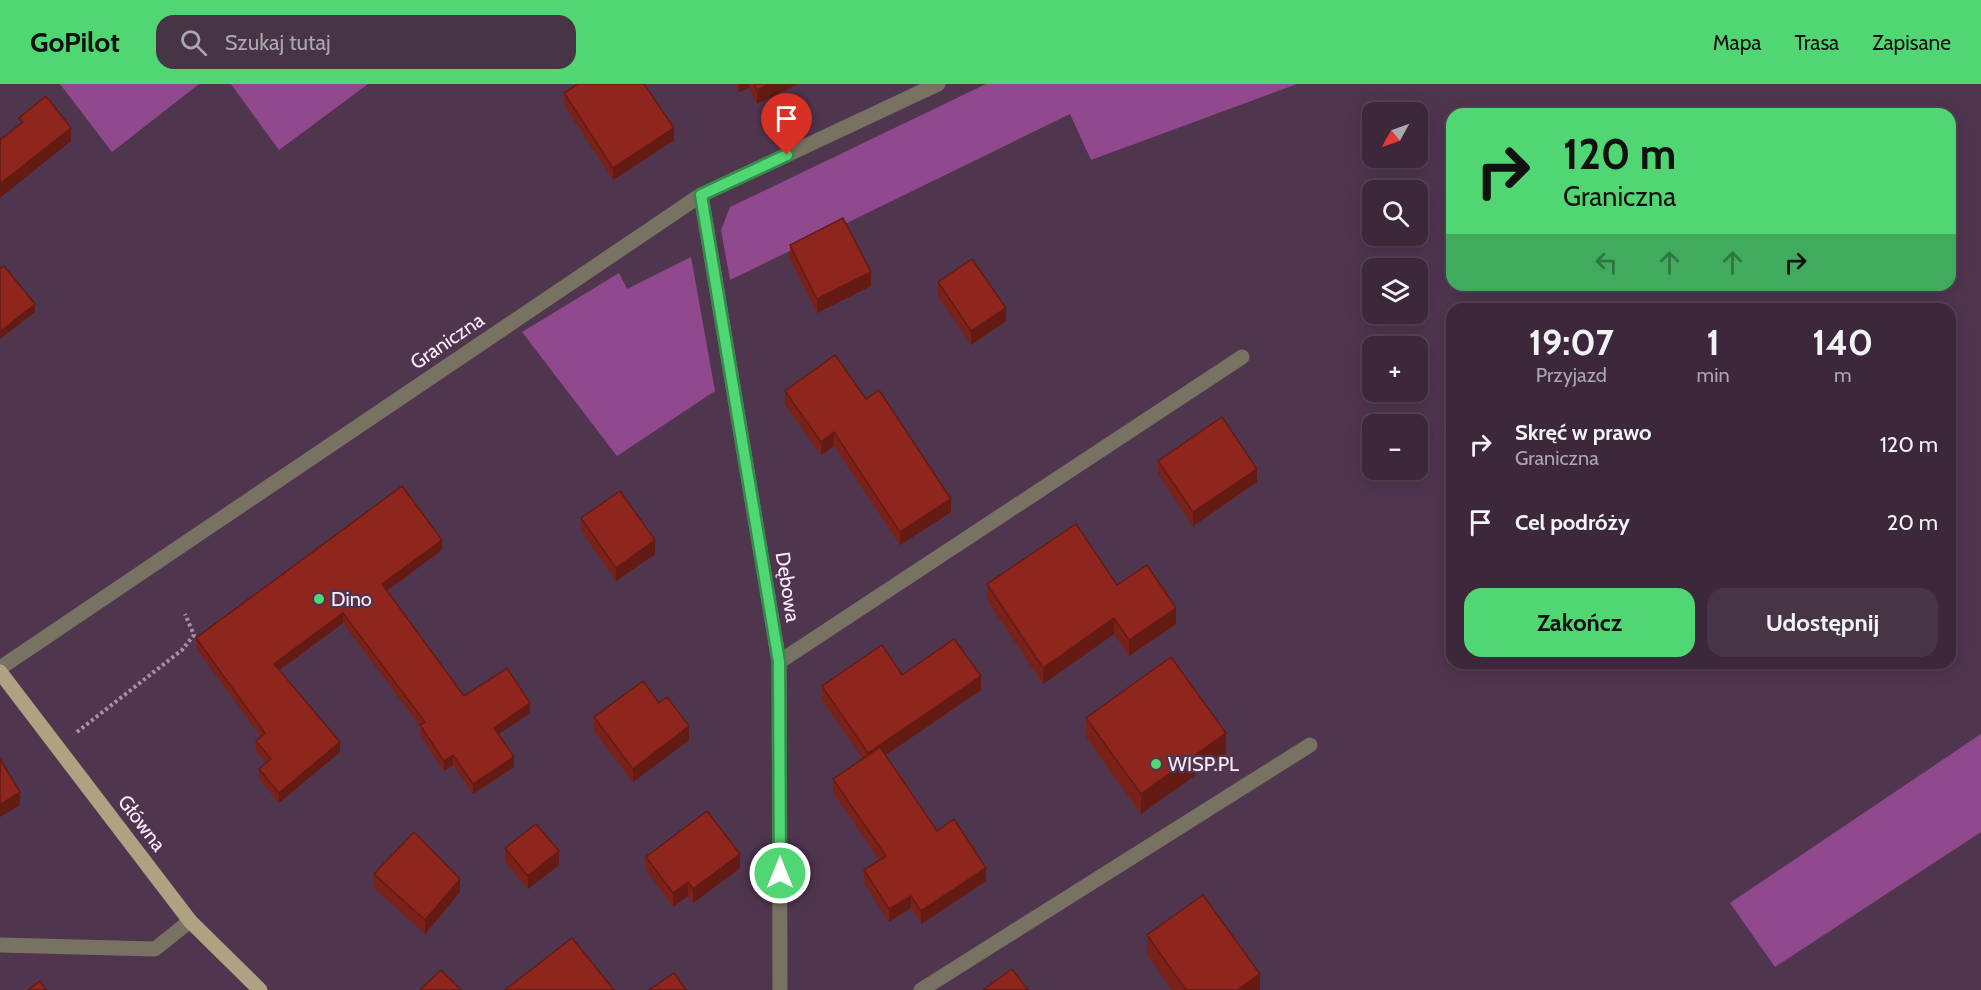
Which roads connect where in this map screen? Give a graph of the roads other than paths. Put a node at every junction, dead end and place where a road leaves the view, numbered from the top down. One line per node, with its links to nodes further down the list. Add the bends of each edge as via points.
1 (938, 84): 2 (street, Graniczna)
2 (701, 195): 4 (street, Dębowa); 5 (street, Graniczna)
3 (1242, 357): 4 (street)
4 (779, 662): 10 (street, Dębowa)
5 (0, 670): 7 (main road, Główna)
6 (1310, 745): 11 (street)
7 (190, 921): 8 (street, via 155,950); 9 (main road, Główna)
8 (0, 945)
9 (260, 990)
10 (780, 990)
11 (921, 990)

